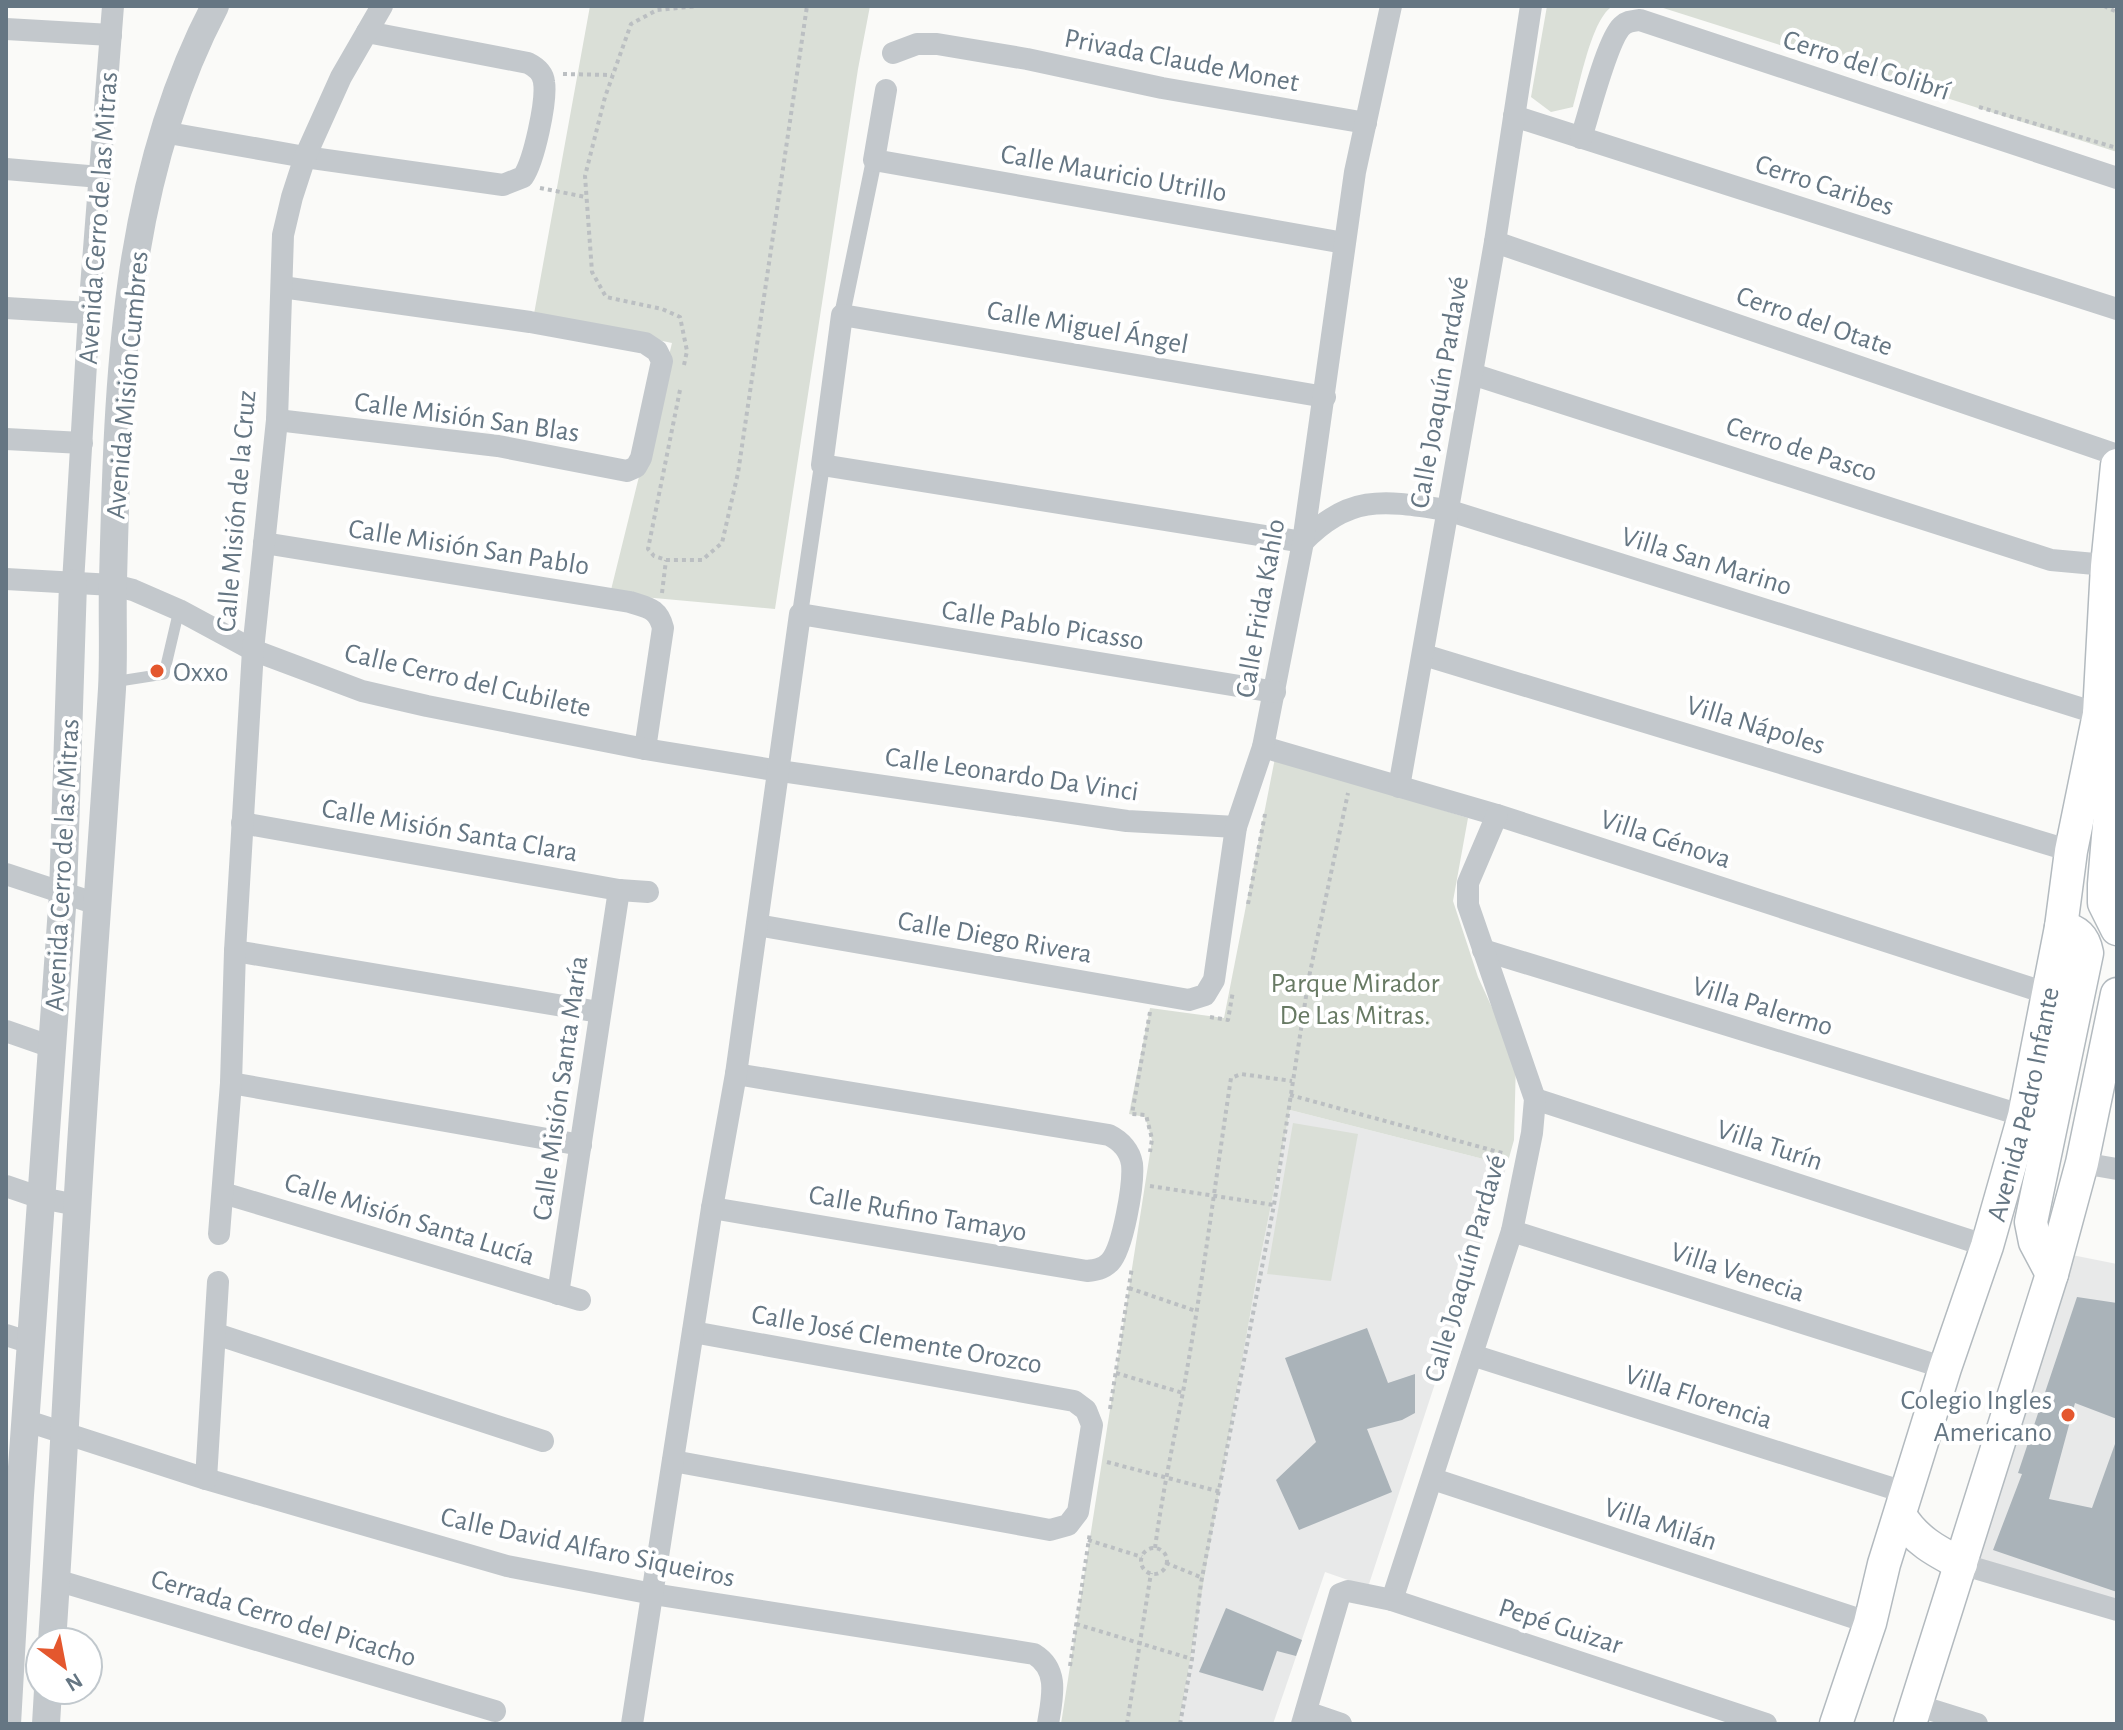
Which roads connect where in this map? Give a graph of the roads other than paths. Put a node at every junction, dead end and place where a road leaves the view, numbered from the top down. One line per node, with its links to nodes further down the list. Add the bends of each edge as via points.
1 (113, 6): 8 (street, Avenida Cerro de las Mitras)
2 (215, 6): 13 (street, Avenida Misión Cumbres)
3 (382, 6): 7 (street, Calle Misión de la Cruz)
4 (1391, 6): 12 (street, Calle Frida Kahlo)
5 (1531, 6): 11 (street, Calle Joaquín Pardavé)
6 (6, 29): 8 (street)
7 (367, 32): 15 (street, Calle Misión de la Cruz); 15 (street, via 528,63 541,73 544,92 533,158 518,180 503,185)
8 (111, 35): 18 (street, Avenida Cerro de las Mitras)
9 (893, 53): 12 (street, Privada Claude Monet, via 917,44 937,44)
10 (886, 90): 16 (street)
11 (1514, 116): 14 (street, Cerro Caribes); 20 (street, Calle Joaquín Pardavé)
12 (1366, 123): 21 (street, Calle Frida Kahlo)
13 (163, 132): 15 (street); 41 (street, Avenida Misión Cumbres, via 135,251 125,327)
14 (1581, 138): 19 (street, Cerro del Colibrí, via 1613,40 1622,26 1640,20); 24 (street, Cerro Caribes)
15 (305, 157): 22 (street, Calle Misión de la Cruz, via 283,235)
16 (874, 160): 21 (street, Calle Mauricio Utrillo); 26 (street)
17 (6, 169): 18 (street)
18 (100, 177): 25 (street, Avenida Cerro de las Mitras)
19 (2117, 178)
20 (1495, 242): 27 (street, Calle Joaquín Pardavé); 32 (street, Cerro del Otate)
21 (1344, 243): 28 (street, Calle Frida Kahlo)
22 (282, 287): 29 (street, Calle Misión de la Cruz); 29 (street, Calle Misión San Blas, via 645,343 662,361 641,458 627,471 498,446)
23 (6, 308): 25 (street)
24 (2117, 309)
25 (89, 313): 31 (street, Avenida Cerro de las Mitras)
26 (842, 315): 28 (street, Calle Miguel Ángel); 33 (street)
27 (1472, 374): 35 (street, Calle Joaquín Pardavé); 38 (street, Cerro de Pasco, via 2051,560)
28 (1325, 397): 36 (street, Calle Frida Kahlo)
29 (277, 420): 37 (street, Calle Misión de la Cruz)
30 (6, 439): 31 (street)
31 (82, 443): 40 (street, Avenida Cerro de las Mitras)
32 (2117, 455)
33 (822, 465): 36 (street); 43 (street)
34 (2117, 465): 38 (main road, Avenida Pedro Infante)
35 (1447, 510): 36 (street, Villa San Marino, via 1365,504 1334,516); 45 (street, Calle Joaquín Pardavé); 48 (street, Villa San Marino)
36 (1303, 542): 47 (street, Calle Frida Kahlo)
37 (264, 543): 44 (street, Calle Misión de la Cruz); 50 (street, Calle Misión San Pablo, via 654,609 663,628)
38 (2112, 566): 48 (main road, Avenida Pedro Infante)
39 (6, 579): 40 (street, Calle Cerro del Cubilete)
40 (73, 583): 41 (street, Calle Cerro del Cubilete); 60 (street, Avenida Cerro de las Mitras)
41 (113, 585): 42 (street, Calle Cerro del Cubilete); 46 (street, Avenida Cerro de las Mitras)
42 (179, 610): 44 (street, Calle Cerro del Cubilete); 46 (lane, via 164,674)
43 (800, 614): 47 (street, Calle Pablo Picasso); 51 (street)
44 (253, 650): 50 (street, Calle Cerro del Cubilete, via 362,691); 54 (street, Calle Misión de la Cruz)
45 (1424, 655): 52 (street, Calle Joaquín Pardavé); 56 (street, Villa Nápoles)
46 (112, 682): 61 (street, Avenida Cerro de las Mitras)
47 (1275, 692): 49 (street, Calle Frida Kahlo)
48 (2108, 705): 56 (main road, Avenida Pedro Infante); 64 (main road, via 2116,741 2104,903)
49 (1263, 747): 52 (street, Villa Génova); 55 (street, Calle Frida Kahlo)
50 (645, 749): 51 (street, Calle Cerro del Cubilete)
51 (780, 771): 55 (street, Calle Leonardo Da Vinci, via 1127,821); 62 (street)
52 (1399, 787): 53 (street, Villa Génova)
53 (1497, 815): 65 (street, Calle Joaquín Pardavé, via 1468,883 1468,905); 68 (street, Villa Génova)
54 (242, 823): 58 (street, Calle Misión Santa Clara); 66 (street, Calle Misión de la Cruz)
55 (1236, 827): 67 (street, Calle Frida Kahlo)
56 (2071, 851): 63 (main road, Avenida Pedro Infante)
57 (6, 874): 60 (street)
58 (619, 890): 59 (street, Calle Misión Santa Clara); 70 (street, Calle Misión Santa María)
59 (648, 892)
60 (63, 894): 61 (street); 72 (street, Avenida Cerro de las Mitras)
61 (97, 904): 83 (street, Avenida Cerro de las Mitras)
62 (757, 925): 67 (street, Calle Diego Rivera, via 1189,1000); 73 (street)
63 (2061, 927): 68 (main road, Avenida Pedro Infante); 88 (main road, via 2079,935 2087,953 2031,1222)
64 (2117, 929)
65 (1483, 950): 75 (street, Calle Joaquín Pardavé); 76 (street, Villa Palermo)
66 (235, 951): 70 (street); 74 (street, Calle Misión de la Cruz)
67 (1223, 984)
68 (2049, 994): 76 (main road, Avenida Pedro Infante)
69 (2117, 994): 78 (main road)
70 (599, 1012): 77 (street, Calle Misión Santa María)
71 (6, 1031): 72 (street)
72 (52, 1047): 82 (street, Avenida Cerro de las Mitras)
73 (736, 1074): 84 (street); 84 (street, Calle Rufino Tamayo, via 1109,1135 1123,1145 1132,1163 1118,1251 1123,1259 1087,1271)
74 (231, 1083): 77 (street); 81 (street, Calle Misión de la Cruz)
75 (1535, 1099): 85 (street, Calle Joaquín Pardavé); 87 (street, Villa Turín)
76 (2024, 1116): 87 (main road, Avenida Pedro Infante)
77 (581, 1145): 90 (street, Calle Misión Santa María)
78 (2082, 1163): 79 (street); 88 (main road)
79 (2117, 1169)
80 (6, 1186): 82 (street)
81 (223, 1193): 86 (street, Calle Misión de la Cruz); 90 (street, Calle Misión Santa Lucía)
82 (41, 1198): 83 (street); 93 (street, Avenida Cerro de las Mitras)
83 (77, 1205): 97 (street, Avenida Cerro de las Mitras)
84 (712, 1208): 91 (street)
85 (1512, 1231): 94 (street, Calle Joaquín Pardavé); 95 (street, Villa Venecia)
86 (219, 1234)
87 (1987, 1246): 95 (main road, Avenida Pedro Infante)
88 (2052, 1274): 105 (main road)
89 (218, 1282): 92 (street)
90 (569, 1297)
91 (693, 1332): 99 (street); 99 (street, Calle José Clemente Orozco, via 1074,1401 1086,1410 1092,1425 1079,1527 1050,1530)
92 (216, 1334): 98 (street); 100 (street)
93 (18, 1339): 96 (street, Avenida Cerro de las Mitras)
94 (1472, 1355): 101 (street, Calle Joaquín Pardavé); 103 (street, Villa Florencia)
95 (1945, 1368): 103 (main road, Avenida Pedro Infante)
96 (27, 1421): 97 (street, Calle David Alfaro Siqueiros); 102 (street, Avenida Cerro de las Mitras)
97 (63, 1434): 100 (street, Calle David Alfaro Siqueiros); 106 (street, Avenida Cerro de las Mitras)
98 (543, 1441)
99 (673, 1461): 107 (street)
100 (206, 1479): 107 (street, Calle David Alfaro Siqueiros, via 495,1563)
101 (1433, 1479): 108 (street, Calle Joaquín Pardavé); 110 (street, Villa Milán)
102 (13, 1493): 112 (street, Avenida Cerro de las Mitras)
103 (1904, 1504): 104 (main road, Avenida Pedro Infante); 105 (main road, via 1915,1535)
104 (1884, 1564): 105 (main road, via 1909,1559); 110 (main road, Avenida Pedro Infante)
105 (1961, 1564): 109 (street); 114 (main road)
106 (56, 1580): 111 (street, Avenida Cerro de las Mitras); 113 (street, Cerrada Cerro del Picacho)
107 (653, 1594): 116 (street); 118 (street, Calle David Alfaro Siqueiros, via 1034,1654 1060,1668)
108 (1392, 1600): 115 (street, Pepé Guizar, via 1340,1594); 120 (street, Pepé Guizar)
109 (2117, 1610)
110 (1870, 1623): 121 (main road, Avenida Pedro Infante)
111 (53, 1626)
112 (10, 1631): 117 (street, Avenida Cerro de las Mitras)
113 (495, 1711)
114 (1913, 1714): 122 (street)
115 (1304, 1718): 119 (street)
116 (637, 1723)
117 (7, 1724)
118 (1048, 1724)
119 (1341, 1724)
120 (1766, 1724)
121 (1836, 1724)
122 (1977, 1724)

